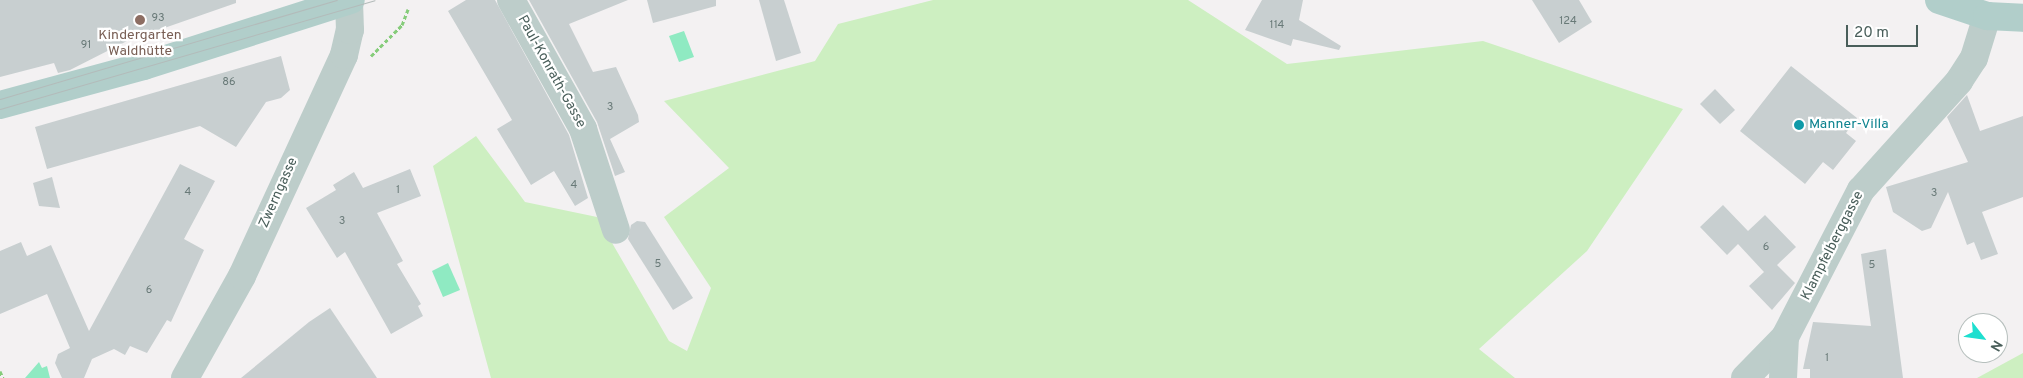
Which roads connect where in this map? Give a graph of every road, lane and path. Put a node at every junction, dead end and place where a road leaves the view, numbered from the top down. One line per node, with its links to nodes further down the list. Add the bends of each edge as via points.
1 (350, 0): 6 (main road, via 144,66); 11 (street, Zwerngasse, via 350,30 344,55 242,276)
2 (511, 0): 7 (street, Paul-Konrath-Gasse, via 584,129)
3 (1939, 0): 4 (main road)
4 (1987, 16): 5 (main road); 8 (street, Klampfelberggasse, via 1974,58 1959,81 1862,190)
5 (2023, 18)
6 (0, 105)
7 (616, 230)
8 (1785, 337): 12 (street, Klampfelberggasse); 13 (street)
9 (0, 371): 10 (path)
10 (3, 378)
11 (185, 378)
12 (1745, 378)
13 (1783, 378)

